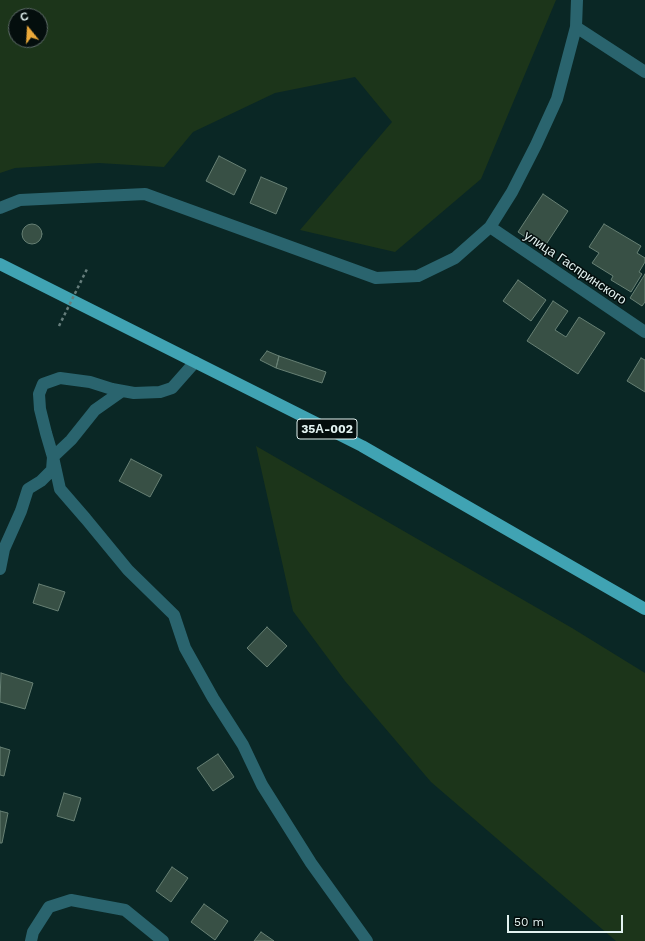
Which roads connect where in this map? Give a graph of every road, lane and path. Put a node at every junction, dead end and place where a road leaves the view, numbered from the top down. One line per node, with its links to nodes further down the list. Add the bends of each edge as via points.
1 (577, 0): 2 (street)
2 (576, 27): 3 (street); 5 (street, via 556,99 512,192)
3 (645, 72)
4 (0, 208): 5 (street, via 20,200 144,194 376,278 418,276 455,258)
5 (490, 227): 10 (street, улица Гаспринского)
6 (0, 264): 8 (main road, 35А-002)
7 (87, 269): 8 (path, bridge)
8 (71, 300): 9 (path, bridge); 11 (main road, 35А-002)
9 (59, 326)
10 (645, 332)
11 (195, 362): 12 (street, via 172,388 160,392); 15 (main road, 35А-002, via 362,446)
12 (122, 391): 13 (street, via 95,410 71,440); 13 (street, via 90,382 60,378 44,384 39,394 40,409)
13 (53, 457): 14 (street, via 52,470 41,481 28,488 4,549); 18 (street, via 60,490 128,570 174,615 185,648 243,745 262,785 311,863)
14 (0, 569)
15 (645, 608)
16 (31, 941): 17 (street, via 33,932 49,907 71,900 125,910)
17 (163, 941)
18 (367, 941)

